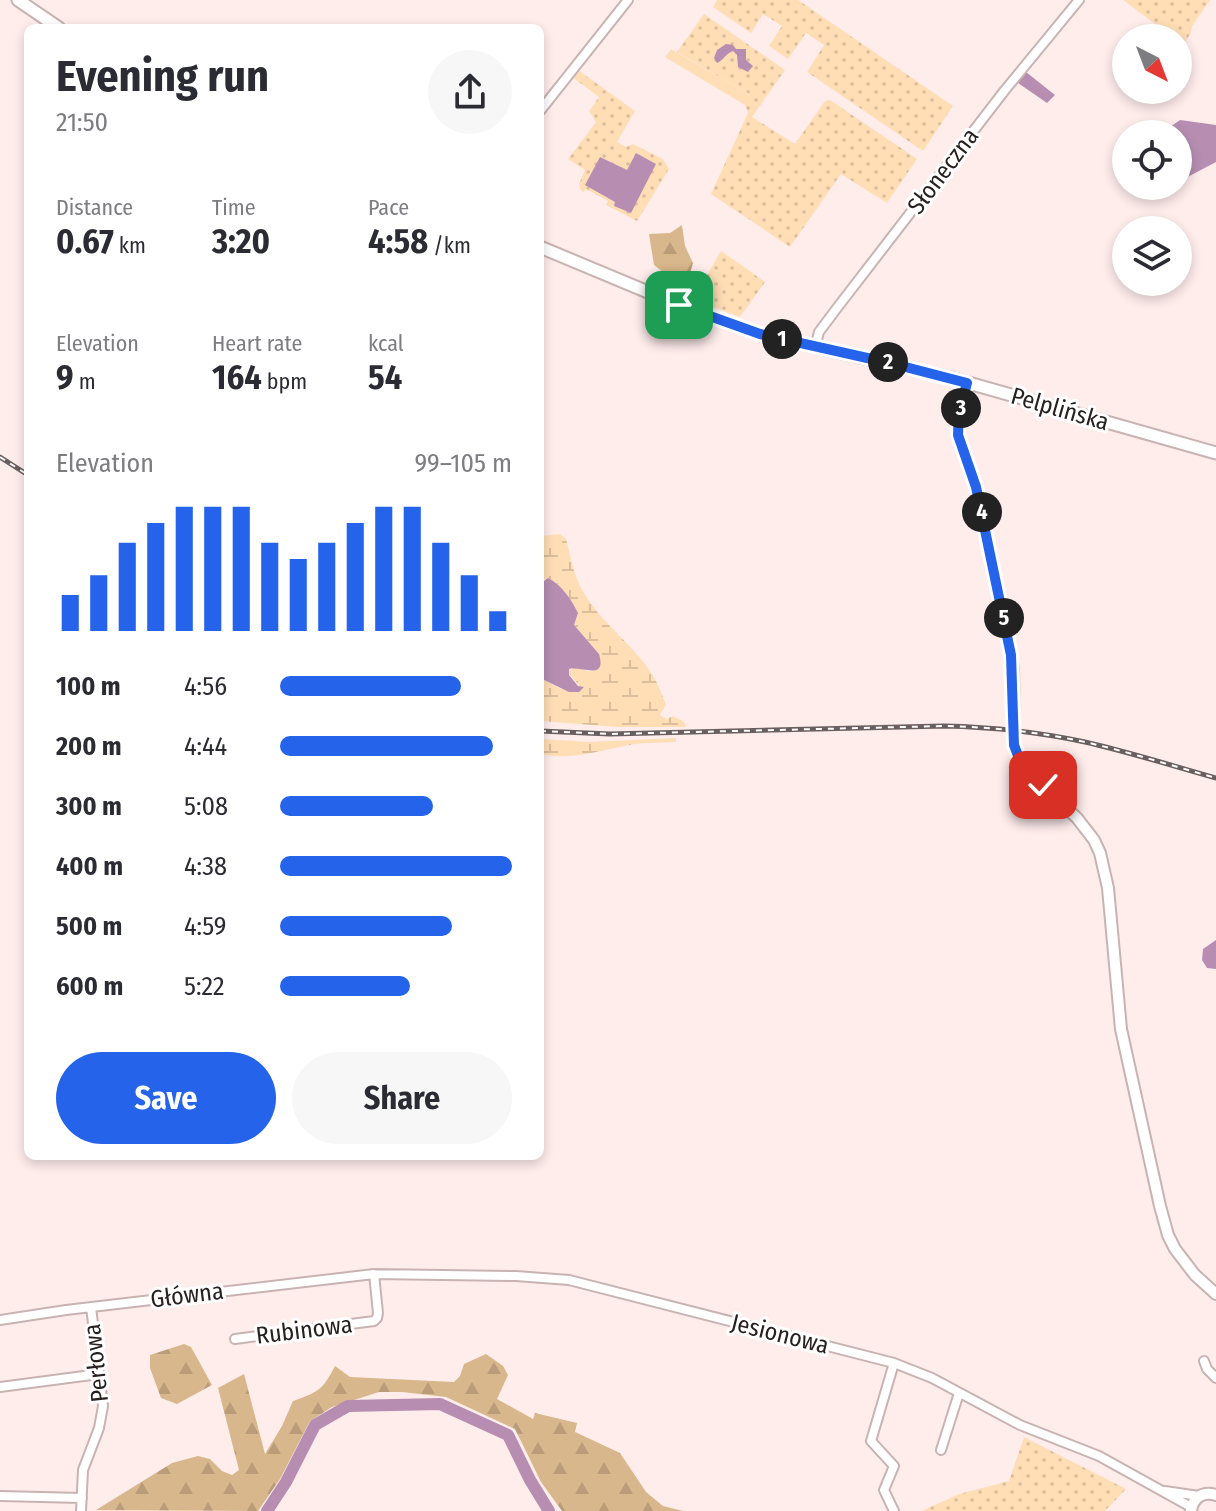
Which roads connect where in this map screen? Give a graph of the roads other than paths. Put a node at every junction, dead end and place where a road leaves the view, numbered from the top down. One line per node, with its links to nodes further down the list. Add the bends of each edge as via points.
1 (18, 0): 4 (main road)
2 (628, 0): 5 (street)
3 (1079, 0): 7 (street, Słoneczna, via 837,308)
4 (53, 24)
5 (544, 106)
6 (544, 249): 7 (main road, Pelplińska, via 722,321)
7 (815, 347): 8 (main road, Pelplińska)
8 (967, 383): 9 (main road, Pelplińska); 11 (street, via 958,435 976,487 1007,632 1016,752 1077,818 1100,853 1121,1029 1160,1206 1175,1249)
9 (1216, 453)
10 (374, 1274): 12 (street, Główna); 14 (street, Rubinowa, via 374,1321); 16 (street, Jesionowa, via 569,1280)
11 (1216, 1294)
12 (91, 1307): 13 (street, Główna); 17 (street, Perłowa)
13 (0, 1320)
14 (235, 1339)
15 (1204, 1361): 18 (street)
16 (894, 1363): 20 (street, Jesionowa); 29 (street, via 871,1441 894,1466 884,1490)
17 (99, 1374): 19 (street); 26 (street, Perłowa, via 103,1406 83,1470)
18 (1216, 1378)
19 (0, 1387)
20 (959, 1393): 21 (street); 22 (street, Jesionowa, via 1020,1425 1099,1456)
21 (941, 1450)
22 (1161, 1491): 25 (street, Jesionowa); 27 (street, Jesionowa)
23 (1216, 1495): 25 (street)
24 (0, 1496): 26 (street)
25 (1199, 1496): 27 (street)
26 (82, 1498): 28 (street, Perłowa)
27 (1191, 1509)
28 (81, 1511)
29 (894, 1511)

